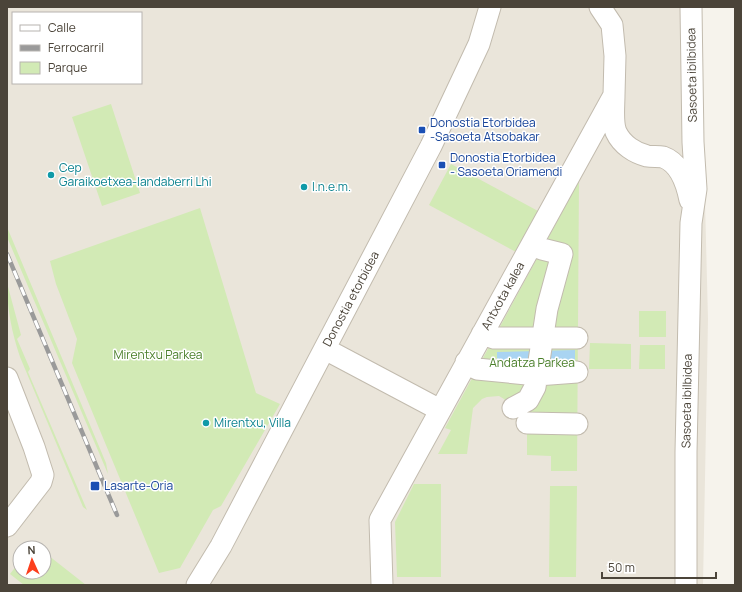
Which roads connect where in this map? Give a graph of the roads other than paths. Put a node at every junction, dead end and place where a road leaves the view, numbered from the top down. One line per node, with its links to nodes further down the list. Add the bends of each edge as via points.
1 (490, 7): 12 (street, Donostia etorbidea, via 479,44 431,146)
2 (600, 7): 4 (street, Antxota kalea, via 612,25 615,56)
3 (691, 7): 5 (street, Sasoeta ibilbidea)
4 (614, 95): 6 (street, via 616,132 625,145 647,156); 9 (street, Antxota kalea)
5 (692, 142): 6 (street, via 674,149); 7 (street, Sasoeta ibilbidea, via 696,189)
6 (663, 157): 7 (street, Sasoeta ibilbidea, via 675,165 687,185)
7 (692, 217): 24 (street, Sasoeta ibilbidea, via 686,452)
8 (542, 249): 10 (street, via 570,255 547,309)
9 (482, 334): 10 (street, via 494,338); 13 (street, Antxota kalea)
10 (542, 338): 11 (street); 15 (street)
11 (577, 338)
12 (325, 348): 18 (street); 22 (street, Donostia etorbidea, via 221,546)
13 (466, 362): 15 (street, via 477,369); 18 (street, Antxota kalea)
14 (577, 372): 15 (street)
15 (537, 375): 17 (street, via 535,387 528,400)
16 (7, 378): 21 (street, via 43,475 41,482)
17 (513, 408)
18 (440, 410): 23 (street, Antxota kalea, via 380,520)
19 (527, 423): 20 (street)
20 (577, 424)
21 (7, 526)
22 (197, 585)
23 (382, 585)
24 (686, 585)

